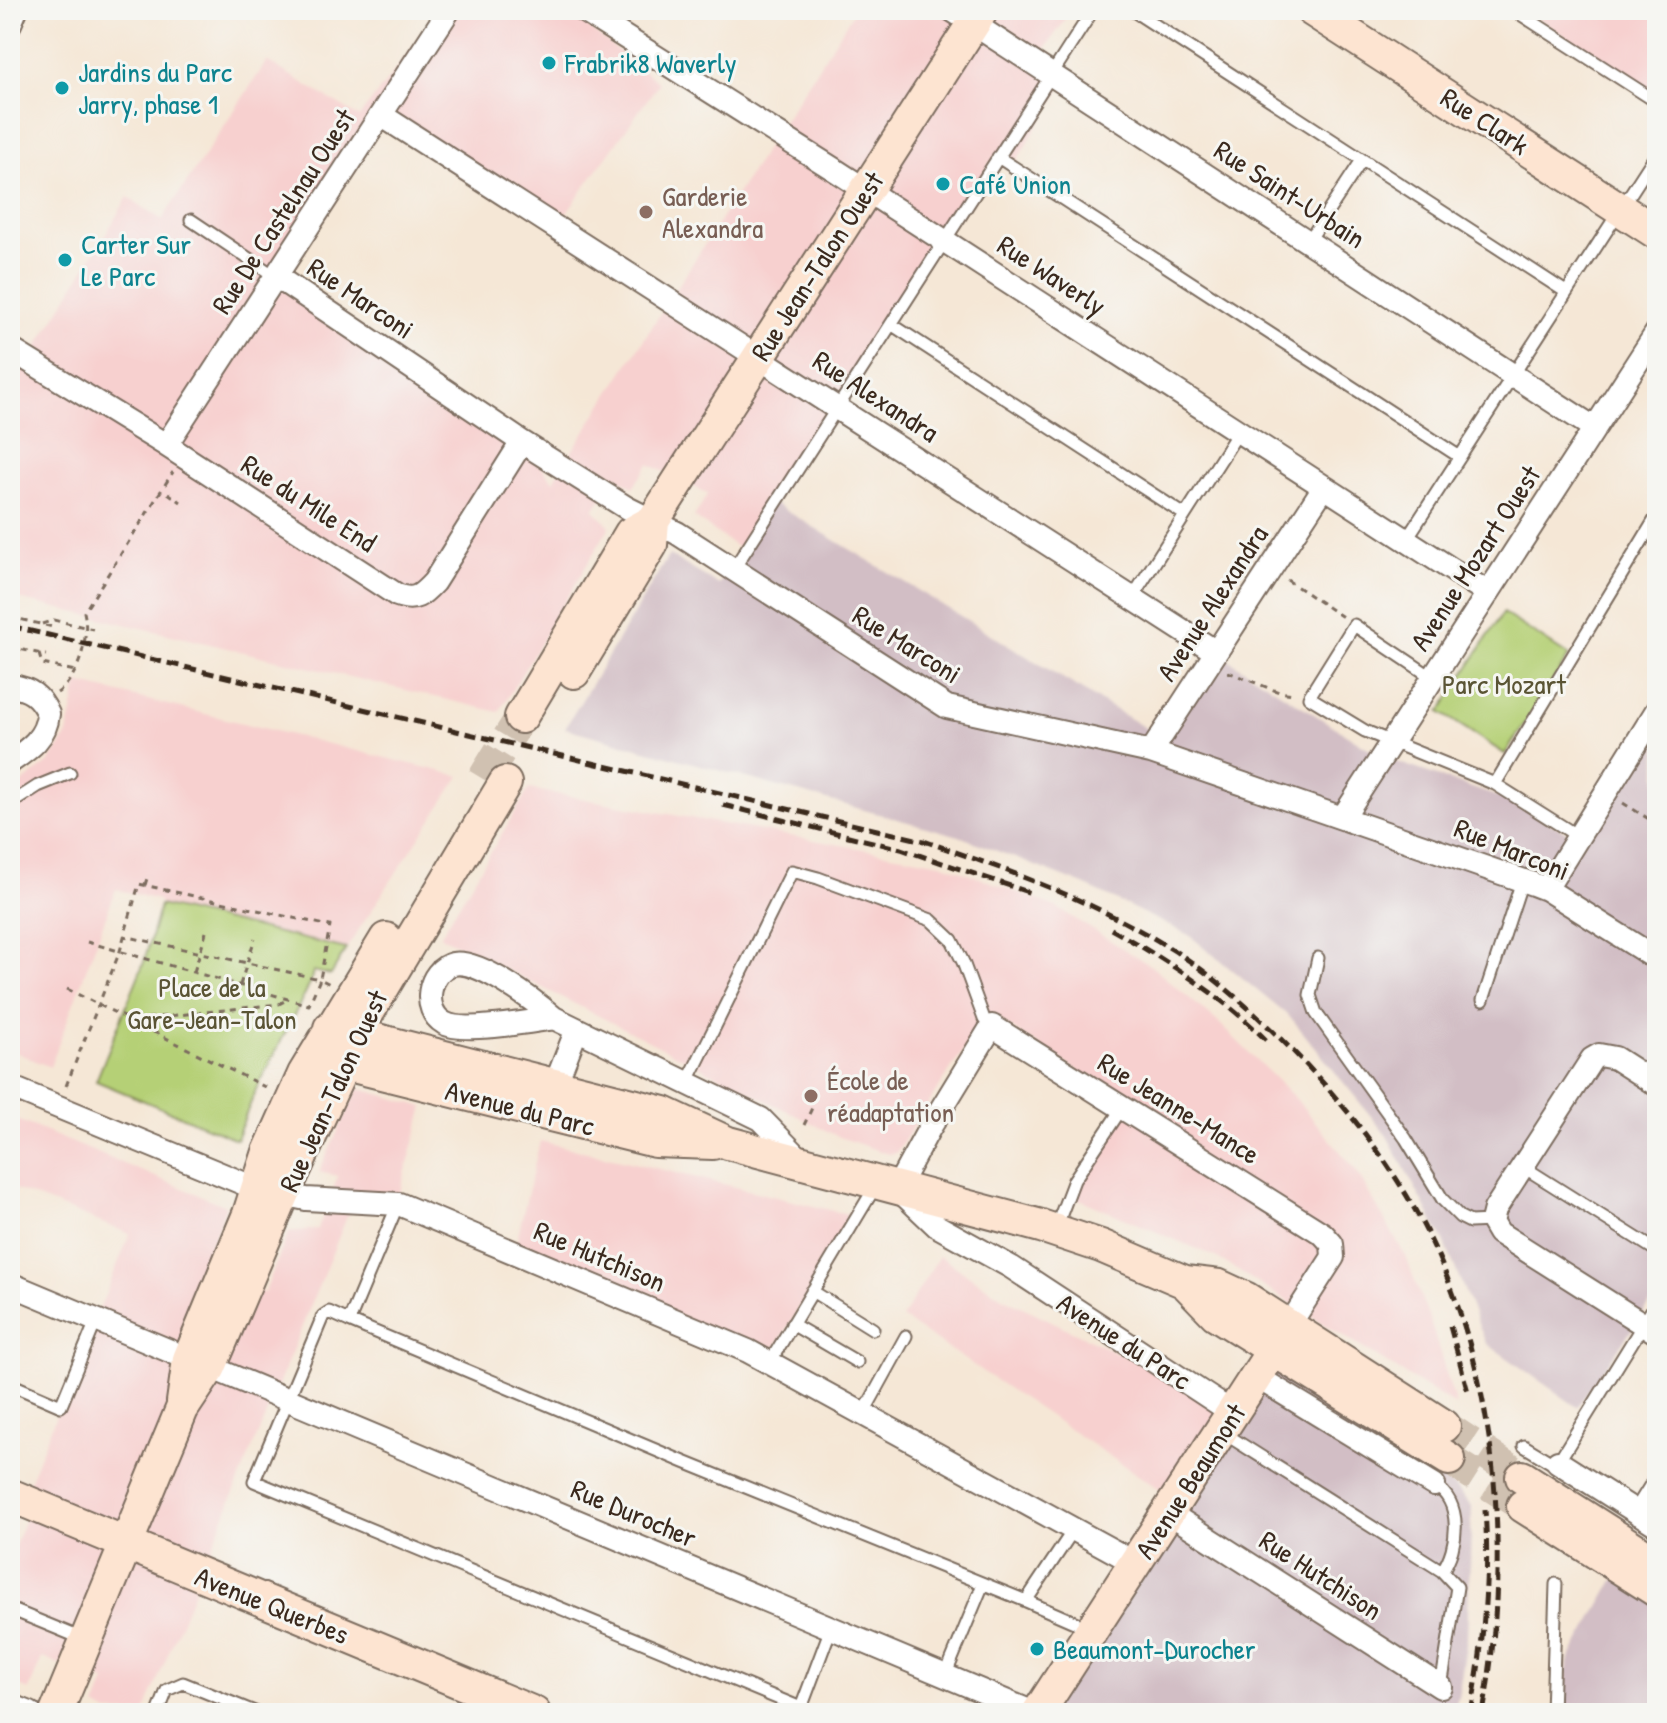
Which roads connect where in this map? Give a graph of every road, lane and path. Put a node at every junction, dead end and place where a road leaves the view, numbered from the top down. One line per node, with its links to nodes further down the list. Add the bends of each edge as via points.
1 (16, 10): 9 (street)
2 (449, 10): 12 (street, Rue De Castelnau Ouest)
3 (582, 10): 16 (street, Rue Waverly)
4 (1093, 10): 10 (lane)
5 (1132, 10): 15 (lane)
6 (1312, 10): 17 (main road, Rue Clark)
7 (1514, 10): 11 (lane)
8 (969, 14): 10 (street, Rue Saint-Urbain); 16 (main road, Rue Jean-Talon Ouest)
9 (10, 24)
10 (1051, 74): 14 (lane); 21 (street, Rue Saint-Urbain)
11 (1657, 102)
12 (381, 115): 22 (street, Rue De Castelnau Ouest); 27 (street, Rue Alexandra)
13 (1657, 153): 17 (lane)
14 (998, 157): 20 (lane); 34 (lane)
15 (1362, 160): 21 (lane); 23 (lane)
16 (866, 190): 20 (street, Rue Waverly); 27 (main road, Rue Jean-Talon Ouest)
17 (1620, 209): 19 (main road, Rue Clark); 23 (lane)
18 (191, 220): 22 (lane)
19 (1657, 233)
20 (945, 241): 24 (lane); 31 (street, Rue Waverly)
21 (1308, 242): 28 (street, Rue Saint-Urbain)
22 (277, 277): 32 (street, Rue Marconi); 33 (street, Rue De Castelnau Ouest)
23 (1566, 292): 28 (lane)
24 (891, 324): 29 (lane); 39 (lane)
25 (1657, 332): 30 (street, Avenue Mozart Ouest)
26 (10, 349): 33 (street, Rue du Mile End)
27 (758, 358): 29 (street, Rue Alexandra); 41 (main road, Rue Jean-Talon Ouest)
28 (1513, 375): 30 (street, Rue Saint-Urbain); 34 (lane)
29 (837, 407): 44 (lane); 46 (street, Rue Alexandra)
30 (1594, 428): 45 (street, Avenue Mozart Ouest)
31 (1239, 431): 36 (street, Rue Waverly); 39 (lane)
32 (522, 442): 33 (street, Rue du Mile End, via 434,582 418,597 407,599); 41 (street, Rue Marconi)
33 (166, 445)
34 (1460, 457): 42 (lane)
35 (173, 471): 51 (path, via 84,612)
36 (1324, 487): 42 (street, Rue Waverly); 43 (street, Avenue Alexandra)
37 (168, 493): 38 (path)
38 (181, 502)
39 (1185, 515): 46 (lane)
40 (1657, 516): 69 (lane)
41 (653, 521): 44 (street, Rue Marconi); 62 (main road, Rue Jean-Talon Ouest, via 631,533)
42 (1406, 540): 45 (street, Rue Waverly)
43 (1270, 569): 49 (path); 56 (street, Avenue Alexandra)
44 (733, 570): 65 (street, Rue Marconi, via 947,707)
45 (1488, 593): 58 (street, Avenue Mozart Ouest)
46 (1132, 598): 56 (street, Rue Alexandra)
47 (10, 617): 48 (path)
48 (42, 624): 50 (path); 51 (path, via 54,620)
49 (1354, 625): 58 (lane); 61 (lane)
50 (53, 627)
51 (85, 627): 52 (path); 57 (path)
52 (93, 629)
53 (10, 647): 54 (path)
54 (39, 654): 55 (path); 57 (path, via 42,664)
55 (46, 655)
56 (1222, 662): 61 (path, via 1279,692); 65 (street, Avenue Alexandra)
57 (75, 671): 60 (path)
58 (1433, 678): 64 (street, Avenue Mozart Ouest)
59 (10, 686): 66 (street, via 38,696 48,714 43,734)
60 (55, 694)
61 (1309, 697): 64 (lane)
62 (532, 720)
63 (1653, 725): 74 (street)
64 (1392, 741): 69 (lane); 72 (street, Avenue Mozart Ouest)
65 (1151, 752): 72 (street, Rue Marconi)
66 (10, 762)
67 (70, 773): 71 (lane)
68 (494, 781): 100 (main road, Rue Jean-Talon Ouest)
69 (1495, 784): 74 (lane)
70 (1620, 801): 73 (path)
71 (10, 804)
72 (1343, 817): 76 (street, Rue Marconi)
73 (1657, 824)
74 (1579, 837): 78 (street)
75 (148, 875): 77 (path)
76 (1522, 881): 78 (street, Rue Marconi); 94 (lane)
77 (145, 885): 80 (path, via 139,884); 89 (path, via 330,926)
78 (1546, 889): 86 (street, Rue Marconi)
79 (206, 932): 84 (path)
80 (124, 936): 83 (path); 84 (path)
81 (255, 938): 87 (path)
82 (87, 942): 83 (path)
83 (120, 951): 88 (path); 95 (path)
84 (201, 953): 87 (path); 88 (path)
85 (1318, 958): 116 (lane, via 1310,995 1316,1013 1443,1200 1470,1222)
86 (1657, 959)
87 (249, 963): 89 (path); 90 (path)
88 (194, 972): 90 (path)
89 (320, 979): 91 (path); 93 (path, via 309,1005)
90 (240, 985): 93 (path)
91 (336, 987)
92 (67, 989): 95 (path)
93 (288, 999): 97 (path)
94 (1483, 1000)
95 (99, 1005): 97 (path); 104 (path)
96 (554, 1018): 96 (street, Avenue du Parc, via 534,999 470,965 455,963 442,969 430,988 433,1011 445,1024 488,1026); 99 (street, Avenue du Parc)
97 (137, 1023): 106 (path)
98 (992, 1026): 101 (lane, via 984,1019 952,940 931,920 792,871); 108 (street, Rue Jeanne-Mance); 113 (street, via 929,1129)
99 (577, 1029): 101 (street, Avenue du Parc); 102 (street)
100 (336, 1046): 102 (main road, Avenue du Parc); 110 (main road, Avenue du Parc, via 655,1141); 114 (main road, Rue Jean-Talon Ouest, via 269,1152)
101 (687, 1083): 111 (street, Avenue du Parc, via 761,1119)
102 (555, 1085): 110 (main road, Avenue du Parc, via 664,1113)
103 (1657, 1085): 112 (street, via 1615,1058 1599,1055 1586,1066)
104 (66, 1086)
105 (10, 1087): 114 (street, Rue Hutchison, via 229,1180)
106 (267, 1088)
107 (812, 1108): 109 (path)
108 (1122, 1108): 117 (lane, via 1074,1180); 118 (street, Rue Jeanne-Mance)
109 (804, 1125)
110 (728, 1143): 111 (main road, Avenue du Parc)
111 (802, 1161): 113 (main road, Avenue du Parc)
112 (1522, 1166): 116 (street); 119 (lane)
113 (887, 1185): 117 (main road, Avenue du Parc); 121 (lane); 136 (street, Avenue du Parc, via 937,1226 1011,1267)
114 (270, 1192): 115 (street, Rue Hutchison); 132 (main road, Rue Jean-Talon Ouest)
115 (399, 1204): 124 (lane); 130 (street, Rue Hutchison)
116 (1492, 1221): 126 (street, via 1499,1233)
117 (1055, 1231): 129 (main road, Avenue du Parc, via 1185,1282 1216,1314)
118 (1332, 1244): 129 (street, Avenue Beaumont, via 1333,1257)
119 (1657, 1251)
120 (10, 1284): 123 (street, Rue Durocher)
121 (812, 1291): 125 (lane); 127 (lane)
122 (1657, 1302): 126 (lane)
123 (96, 1321): 132 (street, Rue Durocher); 133 (lane, via 61,1406)
124 (349, 1321): 134 (lane, via 329,1312 323,1316); 150 (lane)
125 (792, 1324): 130 (lane); 131 (lane)
126 (1650, 1328): 138 (lane)
127 (873, 1329)
128 (906, 1336): 135 (lane)
129 (1273, 1352): 136 (main road, Avenue Beaumont); 137 (main road, Avenue du Parc); 139 (main road, Avenue du Parc)
130 (770, 1362): 135 (street, Rue Hutchison)
131 (857, 1362)
132 (200, 1363): 134 (street, Rue Durocher); 146 (main road, Rue Jean-Talon Ouest)
133 (10, 1384)
134 (288, 1400): 155 (street, Rue Durocher); 155 (lane, via 254,1481 801,1708)
135 (863, 1414): 145 (street, Rue Hutchison)
136 (1227, 1422): 143 (main road, Avenue Beaumont); 149 (lane)
137 (1444, 1426)
138 (1558, 1462): 140 (lane); 144 (street)
139 (1442, 1472): 149 (lane, via 1455,1519 1449,1560)
140 (1523, 1476): 147 (main road); 152 (main road)
141 (1657, 1485): 144 (street)
142 (10, 1495): 146 (main road, Avenue Querbes)
143 (1169, 1513): 148 (main road, Avenue Beaumont); 159 (street, Rue Hutchison)
144 (1648, 1520)
145 (1074, 1529): 148 (street, Rue Hutchison); 153 (lane)
146 (126, 1544): 157 (main road, Rue Jean-Talon Ouest); 165 (main road, Avenue Querbes)
147 (1657, 1563)
148 (1137, 1564): 156 (main road, Avenue Beaumont)
149 (1442, 1571): 159 (lane, via 1457,1587)
150 (983, 1584): 153 (lane); 158 (lane)
151 (1556, 1584): 167 (lane)
152 (1657, 1591)
153 (1026, 1601): 156 (lane)
154 (10, 1609): 157 (lane)
155 (831, 1628): 158 (street, Rue Durocher)
156 (1093, 1631): 166 (main road, Avenue Beaumont)
157 (87, 1641): 162 (main road, Rue Jean-Talon Ouest)
158 (945, 1676): 166 (street, Rue Durocher)
159 (1441, 1687)
160 (10, 1705): 161 (street)
161 (30, 1713)
162 (56, 1713)
163 (158, 1713): 164 (lane, via 167,1690 183,1683)
164 (257, 1713)
165 (534, 1713)
166 (1036, 1713)
167 (1552, 1713)

